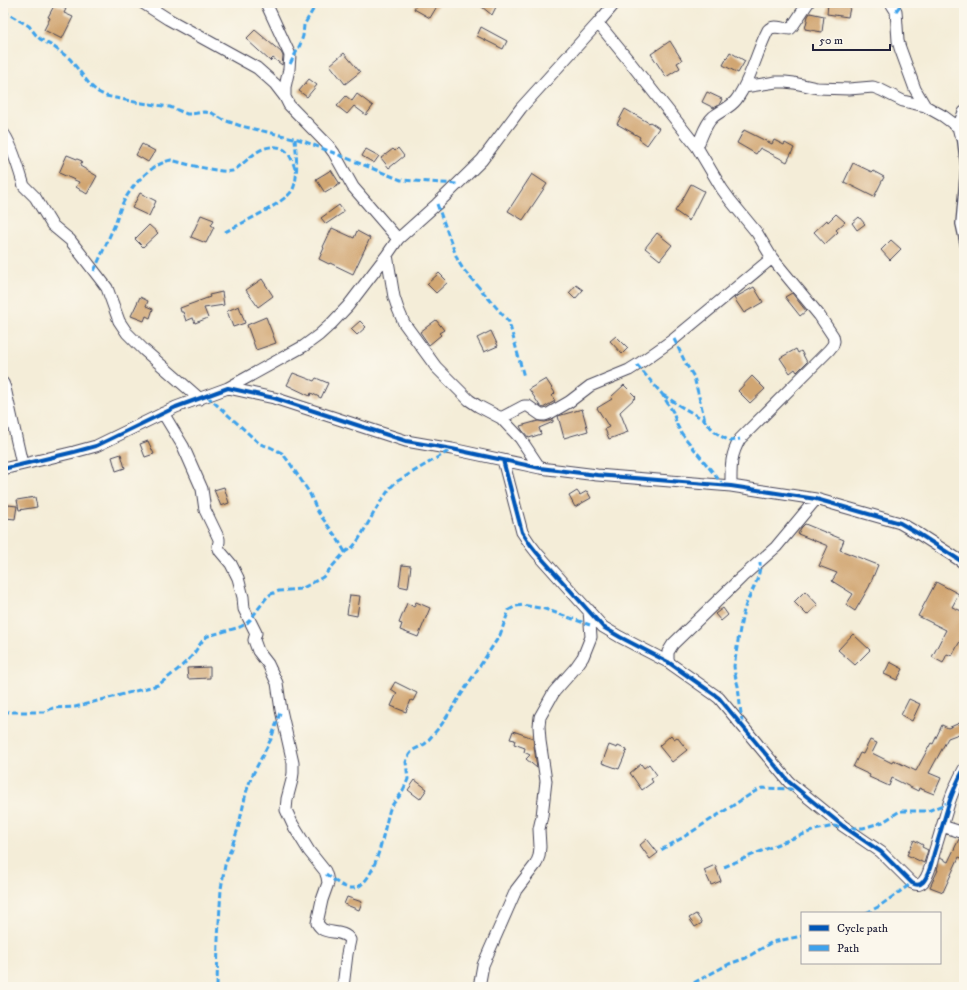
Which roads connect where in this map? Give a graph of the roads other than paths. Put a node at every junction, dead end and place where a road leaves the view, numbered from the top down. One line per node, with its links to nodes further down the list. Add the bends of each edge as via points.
1 (143, 3): 8 (street, via 257,68)
2 (266, 3): 8 (street, via 290,55)
3 (615, 3): 6 (street)
4 (808, 3): 7 (street, via 790,29 773,27 768,30)
5 (891, 3): 9 (street, via 897,16 900,48 915,89)
6 (598, 24): 13 (street); 14 (street, via 521,108 482,160)
7 (744, 87): 9 (street, via 776,82 817,88 873,87 903,101); 13 (street, via 731,105 713,117)
8 (285, 97): 14 (street, via 295,112 328,145 353,187)
9 (926, 106): 11 (street, via 943,116)
10 (964, 112): 11 (street)
11 (959, 131): 15 (lane, via 964,161 960,224)
12 (4, 140): 20 (street, via 24,186 35,197 52,225 70,240 107,288 119,321 127,333)
13 (697, 147): 17 (street, via 722,189)
14 (398, 239): 16 (street)
15 (964, 247)
16 (387, 255): 19 (street, via 348,306 319,336); 22 (street, via 394,297 404,323 436,367 462,394)
17 (772, 258): 22 (street, via 674,339 629,370 590,386 569,402 545,415 524,406); 27 (street, via 819,316 834,341 829,350 740,439 733,453)
18 (3, 383): 24 (street)
19 (228, 388): 20 (street); 23 (street, via 274,398 406,441)
20 (200, 398): 21 (street)
21 (163, 413): 24 (street, via 96,446); 35 (street, via 202,489 205,510 219,539 220,551 238,578 244,609 256,634 256,647 277,683 293,763 286,810 297,832 327,877 328,882 317,923 322,928 349,937 350,940)
22 (501, 418): 25 (street, via 520,438)
23 (503, 460): 25 (street); 30 (street, via 522,532 537,553)
24 (22, 464): 26 (street)
25 (540, 468): 27 (street)
26 (3, 469)
27 (731, 486): 28 (street)
28 (816, 500): 29 (street, via 900,523); 31 (street, via 776,548 673,644 668,652)
29 (964, 563)
30 (589, 610): 31 (street, via 603,627); 36 (street, via 591,638 583,658 554,692 540,718 540,741 546,781 539,829 539,856 516,890 483,965)
31 (668, 662): 33 (street, via 719,698 789,782 843,826 881,852 912,883 919,885 925,880)
32 (964, 769): 33 (street)
33 (942, 826): 34 (street)
34 (964, 833)
35 (343, 987)
36 (479, 987)

